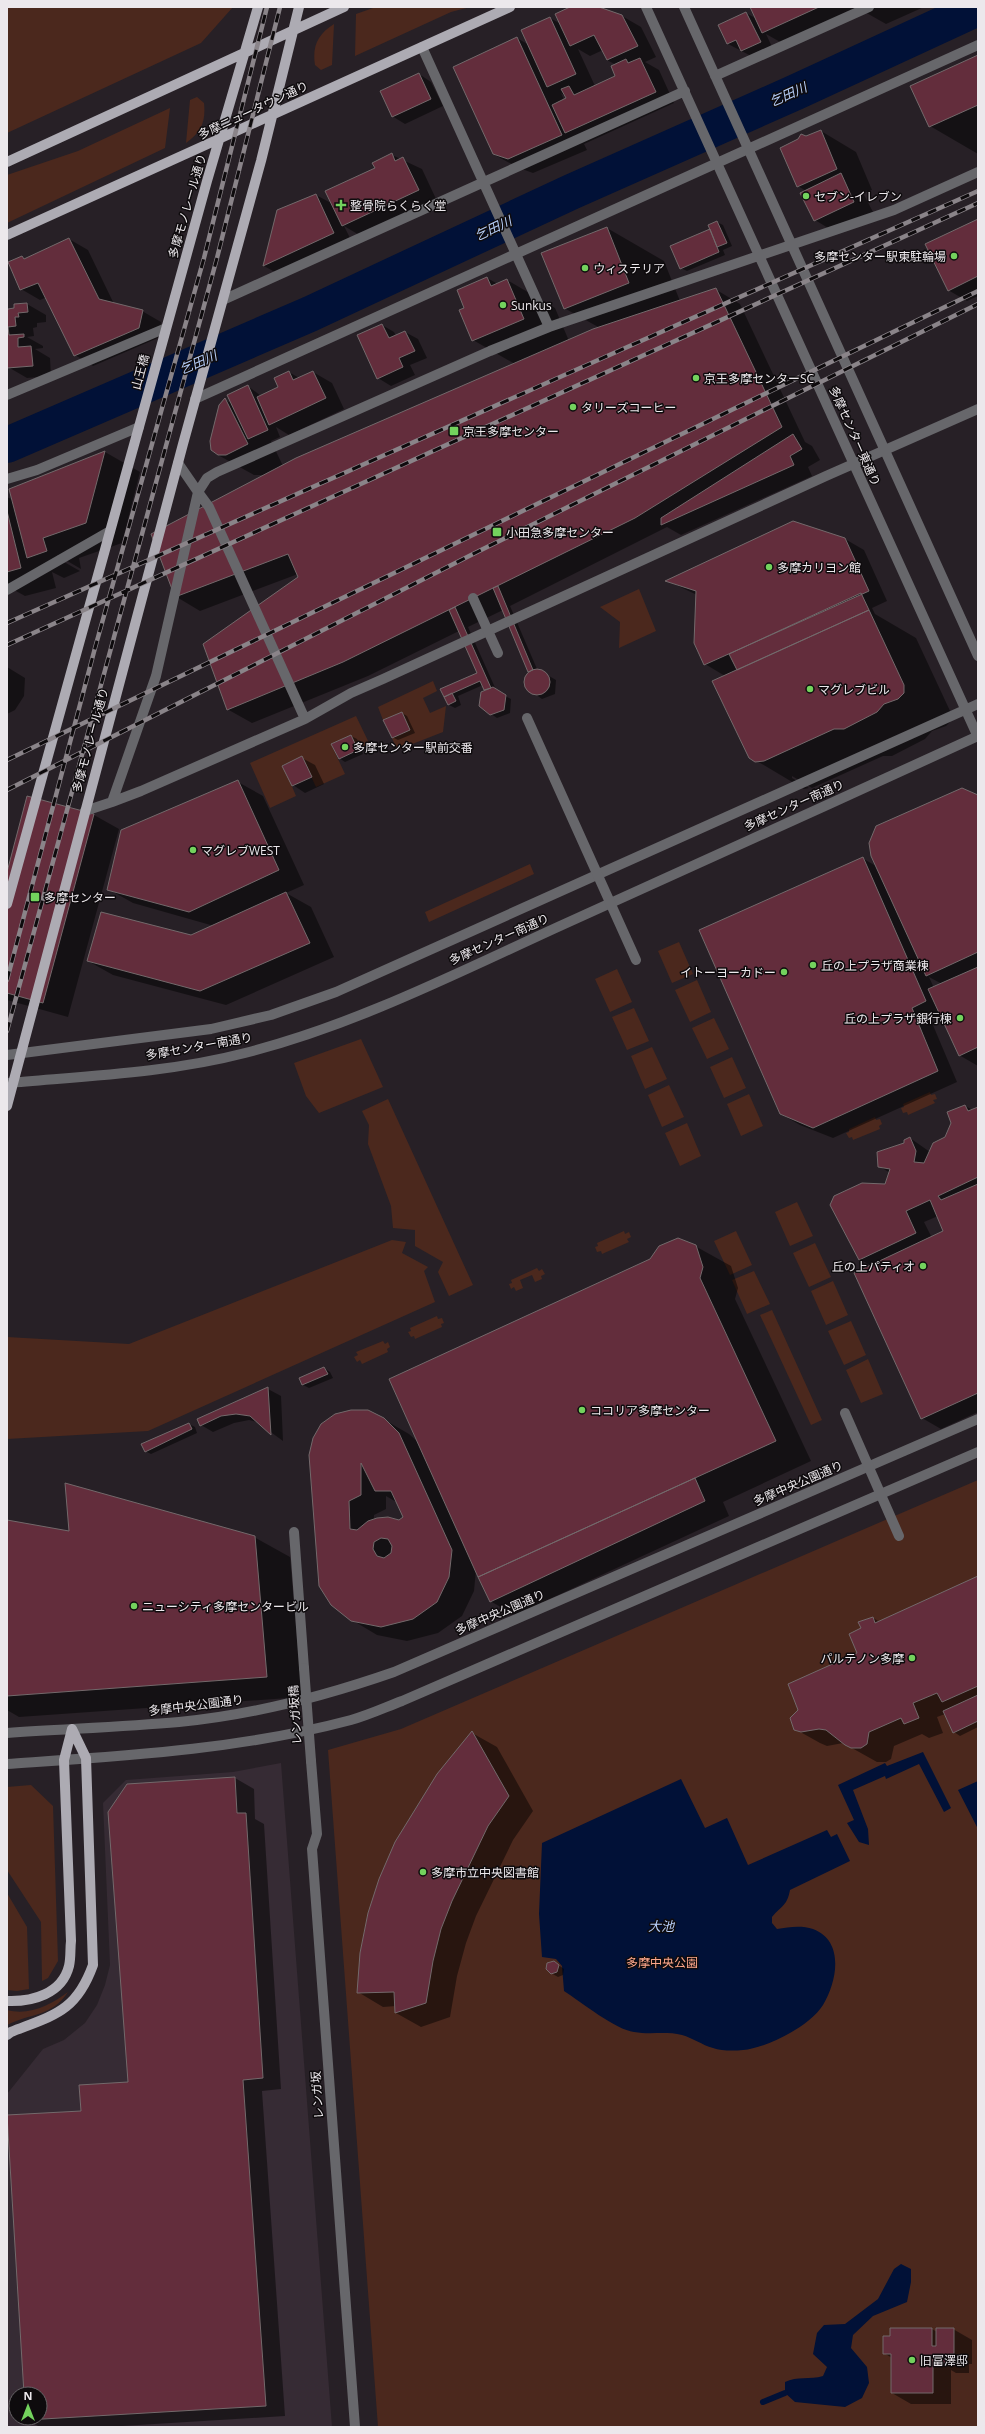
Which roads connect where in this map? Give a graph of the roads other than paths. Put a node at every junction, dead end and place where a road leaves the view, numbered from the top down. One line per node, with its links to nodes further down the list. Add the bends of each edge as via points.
1 (258, 7): 11 (main road, 多摩モノレール通り)
2 (299, 7): 8 (main road)
3 (344, 7): 8 (main road)
4 (510, 7): 10 (main road, 多摩ニュータウン通り)
5 (646, 7): 13 (street)
6 (684, 7): 12 (street)
7 (869, 7): 12 (street)
8 (293, 30): 11 (main road); 14 (main road)
9 (978, 45): 16 (street)
10 (422, 47): 14 (main road, 多摩ニュータウン通り); 20 (street)
11 (244, 54): 15 (main road, 多摩モノレール通り); 17 (main road)
12 (715, 76): 16 (street, 多摩センター東通り)
13 (685, 91): 18 (street, 多摩センター東通り); 20 (street)
14 (273, 115): 15 (main road, 多摩ニュータウン通り); 25 (main road)
15 (219, 140): 21 (main road, 多摩ニュータウン通り); 27 (main road, 多摩モノレール通り)
16 (748, 148): 18 (street); 22 (street, 多摩センター東通り)
17 (7, 162)
18 (717, 162): 23 (street); 24 (street, 多摩センター東通り)
19 (978, 172): 22 (street, via 894,210)
20 (484, 182): 23 (street); 25 (street)
21 (7, 235)
22 (791, 244): 24 (street); 33 (street, 多摩センター東通り)
23 (516, 254): 26 (street); 30 (street)
24 (759, 255): 26 (street); 35 (street, 多摩センター東通り)
25 (223, 300): 30 (main road, 多摩モノレール通り)
26 (549, 327): 37 (street, via 468,360 217,472 207,478)
27 (166, 328): 28 (main road, 多摩モノレール通り); 29 (street)
28 (162, 344): 32 (main road, 山王橋)
29 (7, 395)
30 (195, 399): 34 (main road, 多摩モノレール通り)
31 (978, 409): 33 (street)
32 (139, 427): 36 (street, via 37,470); 38 (main road)
33 (885, 450): 35 (street); 42 (street, 多摩センター東通り)
34 (178, 462): 37 (street); 49 (main road, 多摩モノレール通り)
35 (854, 464): 44 (street, 多摩センター東通り); 46 (street, via 358,690)
36 (7, 479)
37 (198, 492): 46 (street, via 209,507); 48 (street, via 156,676)
38 (110, 531): 39 (street); 50 (main road)
39 (7, 590)
40 (473, 598): 41 (street, bridge)
41 (498, 653)
42 (978, 656)
43 (978, 704): 44 (street, 多摩センター南通り)
44 (966, 709): 47 (street, 多摩センター東通り); 52 (street, 多摩センター南通り, via 336,992 271,1015 211,1030)
45 (527, 718): 51 (street, bridge)
46 (305, 719): 48 (street)
47 (978, 736): 54 (street, 多摩センター南通り, via 451,976 345,1021 278,1044 216,1059 91,1076)
48 (112, 802): 49 (street)
49 (85, 811): 52 (main road, 多摩モノレール通り)
50 (7, 904)
51 (636, 960)
52 (21, 1052): 53 (street, 多摩センター南通り); 54 (main road, 多摩モノレール通り)
53 (7, 1055)
54 (10, 1083): 55 (main road, 多摩モノレール通り)
55 (7, 1106)
56 (845, 1413): 60 (street, bridge)
57 (978, 1419): 61 (street, 多摩中央公園通り, via 394,1672 345,1690 232,1715 180,1722)
58 (978, 1452): 63 (street, via 410,1698 353,1719 234,1745 182,1752)
59 (294, 1532): 65 (street, レンガ坂橋, bridge)
60 (899, 1536)
61 (72, 1729): 62 (street, 多摩中央公園通り); 63 (main road); 64 (main road)
62 (7, 1733)
63 (86, 1758): 64 (street); 68 (main road, via 93,1964 84,1987 69,2005 54,2015)
64 (64, 1760): 66 (street); 67 (main road, via 71,1941 69,1966 61,1981 45,1996 25,2002)
65 (311, 1761): 69 (street, レンガ坂, via 316,1834 312,1849)
66 (7, 1764)
67 (7, 2001)
68 (7, 2035)
69 (355, 2427)

